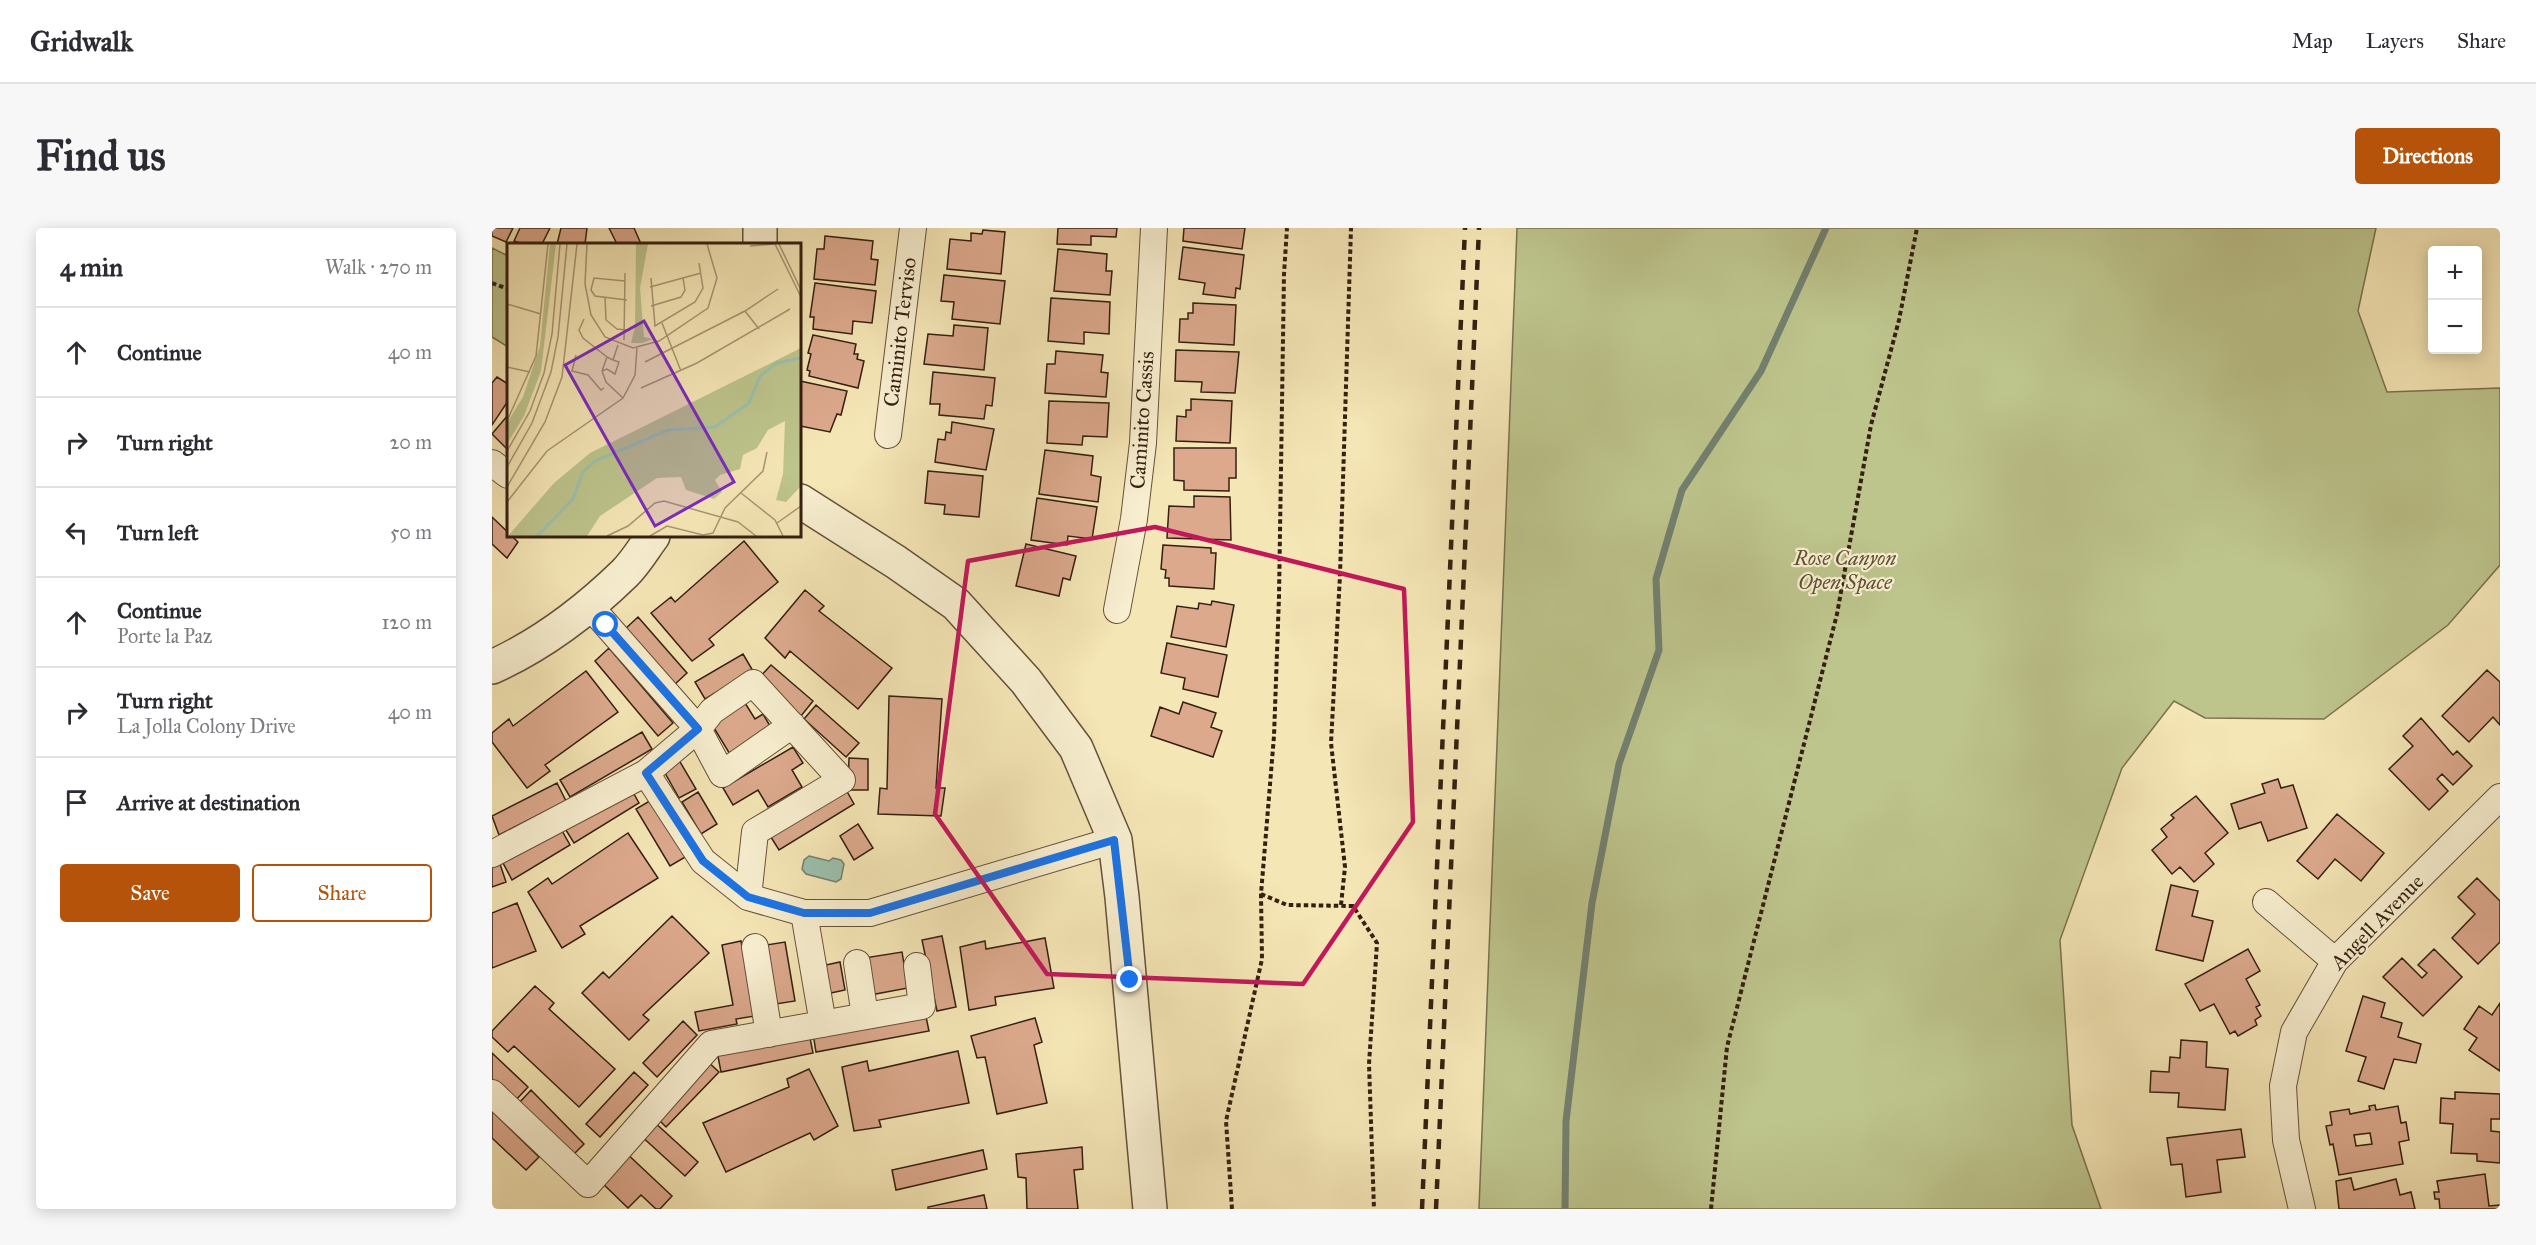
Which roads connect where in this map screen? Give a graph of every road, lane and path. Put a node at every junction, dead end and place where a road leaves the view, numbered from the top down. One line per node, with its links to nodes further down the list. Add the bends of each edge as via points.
1 (760, 228): 7 (street)
2 (913, 228): 10 (street, Caminito Terviso)
3 (1155, 228): 16 (street, Caminito Cassis, via 1143,443)
4 (1287, 228): 24 (path, via 1274,736)
5 (1351, 228): 27 (path, via 1341,563 1331,743 1345,867)
6 (1917, 228): 40 (path, via 1899,320 1871,424 1837,614 1726,1047)
7 (759, 243)
8 (492, 283): 9 (path)
9 (507, 289)
10 (888, 435)
11 (492, 462): 12 (street)
12 (507, 474)
13 (801, 502): 22 (street, via 956,604 1026,681 1076,748)
14 (652, 537): 15 (street, via 626,572)
15 (588, 604): 17 (street, via 567,622); 19 (street)
16 (1117, 610)
17 (492, 667)
18 (792, 725): 19 (street, via 753,683 712,711); 19 (street, via 722,774); 25 (street, via 842,780 754,832)
19 (698, 729): 20 (street)
20 (646, 773): 23 (street); 25 (street, via 703,861)
21 (2500, 797): 30 (street, Angell Avenue)
22 (1114, 840): 28 (street, via 870,913); 37 (street)
23 (492, 854)
24 (1261, 894): 27 (path, via 1287,905); 38 (path, via 1262,959 1226,1121)
25 (748, 897): 28 (street)
26 (2266, 902): 30 (street)
27 (1341, 905): 39 (path, via 1353,906 1377,943 1369,1064)
28 (804, 913): 34 (street)
29 (754, 947): 35 (street)
30 (2335, 961): 41 (street, Angell Avenue, via 2294,1032 2283,1086 2286,1140)
31 (857, 963): 33 (street)
32 (917, 966): 33 (street, via 922,1006)
33 (865, 1016): 34 (street)
34 (823, 1024): 35 (street)
35 (769, 1034): 36 (street, via 711,1044 588,1184)
36 (492, 1093)
37 (1150, 1209)
38 (1232, 1209)
39 (1374, 1209)
40 (1711, 1209)
41 (2302, 1209)

